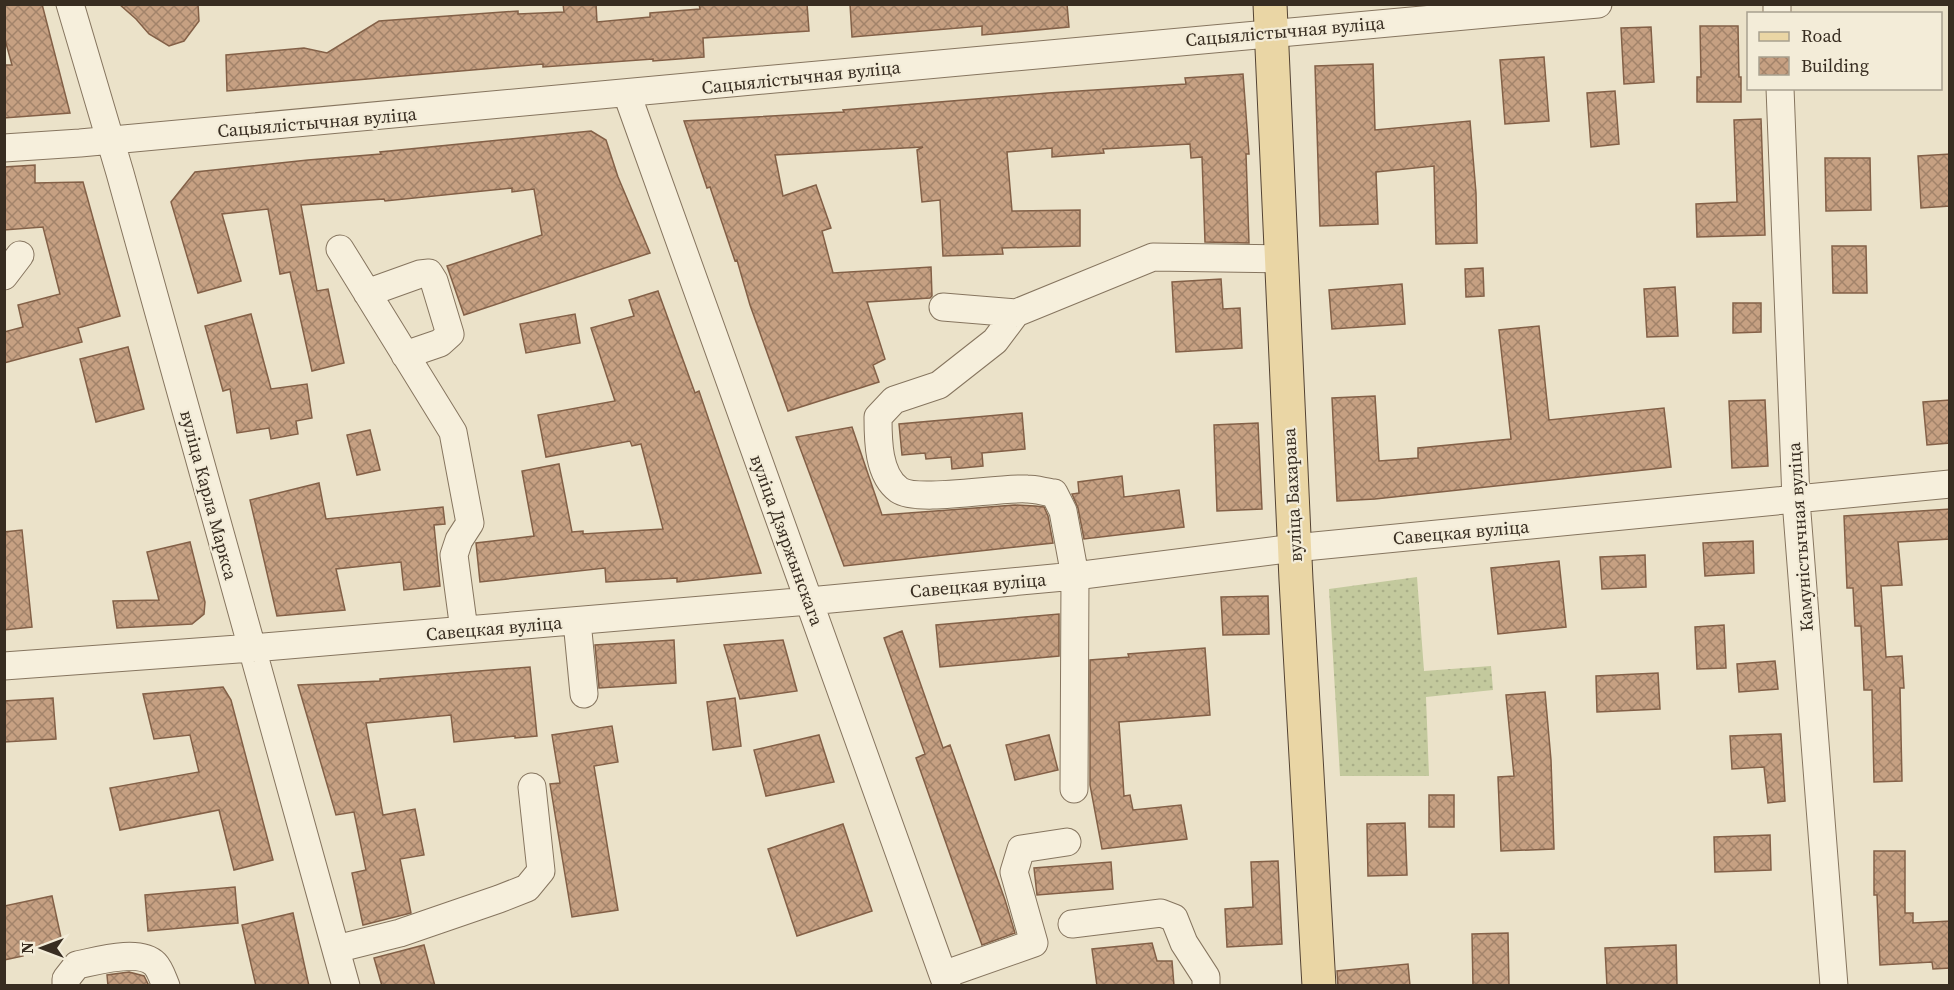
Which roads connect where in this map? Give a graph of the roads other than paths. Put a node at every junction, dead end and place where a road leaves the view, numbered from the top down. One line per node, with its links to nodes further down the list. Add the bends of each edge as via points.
1 (70, 4): 6 (street, вуліца Карла Маркса)
2 (1598, 4): 3 (street, Сацыялістычная вуліца)
3 (1270, 18): 5 (street, Сацыялістычная вуліца); 9 (main road, вуліца Бахарава)
4 (1780, 90): 15 (street, Камуністычная вуліца)
5 (627, 94): 6 (street, Сацыялістычная вуліца); 18 (street, вуліца Дзяржынскага)
6 (110, 141): 7 (street, Сацыялістычная вуліца); 21 (street, вуліца Карла Маркса)
7 (4, 148)
8 (340, 249): 10 (street)
9 (1281, 259): 12 (street, via 1153,257); 16 (main road, вуліца Бахарава)
10 (367, 293): 13 (street); 13 (street, via 420,274 429,273 434,280 450,334 440,343)
11 (943, 307): 12 (street)
12 (1016, 314): 17 (street, via 995,341 939,385 894,400 878,417 878,443 887,477 900,490 920,495 1027,489 1054,493 1063,511)
13 (405, 355): 20 (street, via 453,432 470,522 454,555)
14 (1950, 484): 15 (street, Савецкая вуліца)
15 (1796, 500): 16 (street, Савецкая вуліца); 35 (street, Камуністычная вуліца)
16 (1294, 548): 17 (street, Савецкая вуліца); 34 (main road, вуліца Бахарава)
17 (1075, 576): 18 (street, Савецкая вуліца); 25 (street)
18 (809, 601): 19 (street, Савецкая вуліца); 29 (street, вуліца Дзяржынскага)
19 (577, 621): 20 (street, Савецкая вуліца); 23 (street)
20 (464, 630): 21 (street, Савецкая вуліца)
21 (252, 648): 22 (street, Савецкая вуліца); 28 (street, вуліца Карла Маркса)
22 (4, 666)
23 (584, 694)
24 (532, 788): 28 (street, via 542,871 526,888 400,933)
25 (1074, 789)
26 (1067, 842): 29 (street, via 1021,849 1014,872 1034,943)
27 (1072, 924): 33 (street, via 1161,913 1174,918 1184,943 1206,977)
28 (336, 949): 32 (street, вуліца Карла Маркса)
29 (945, 980)
30 (66, 986): 31 (street, via 66,979 77,965 135,956 154,964)
31 (166, 986)
32 (346, 986)
33 (1206, 986)
34 (1319, 986)
35 (1834, 986)

